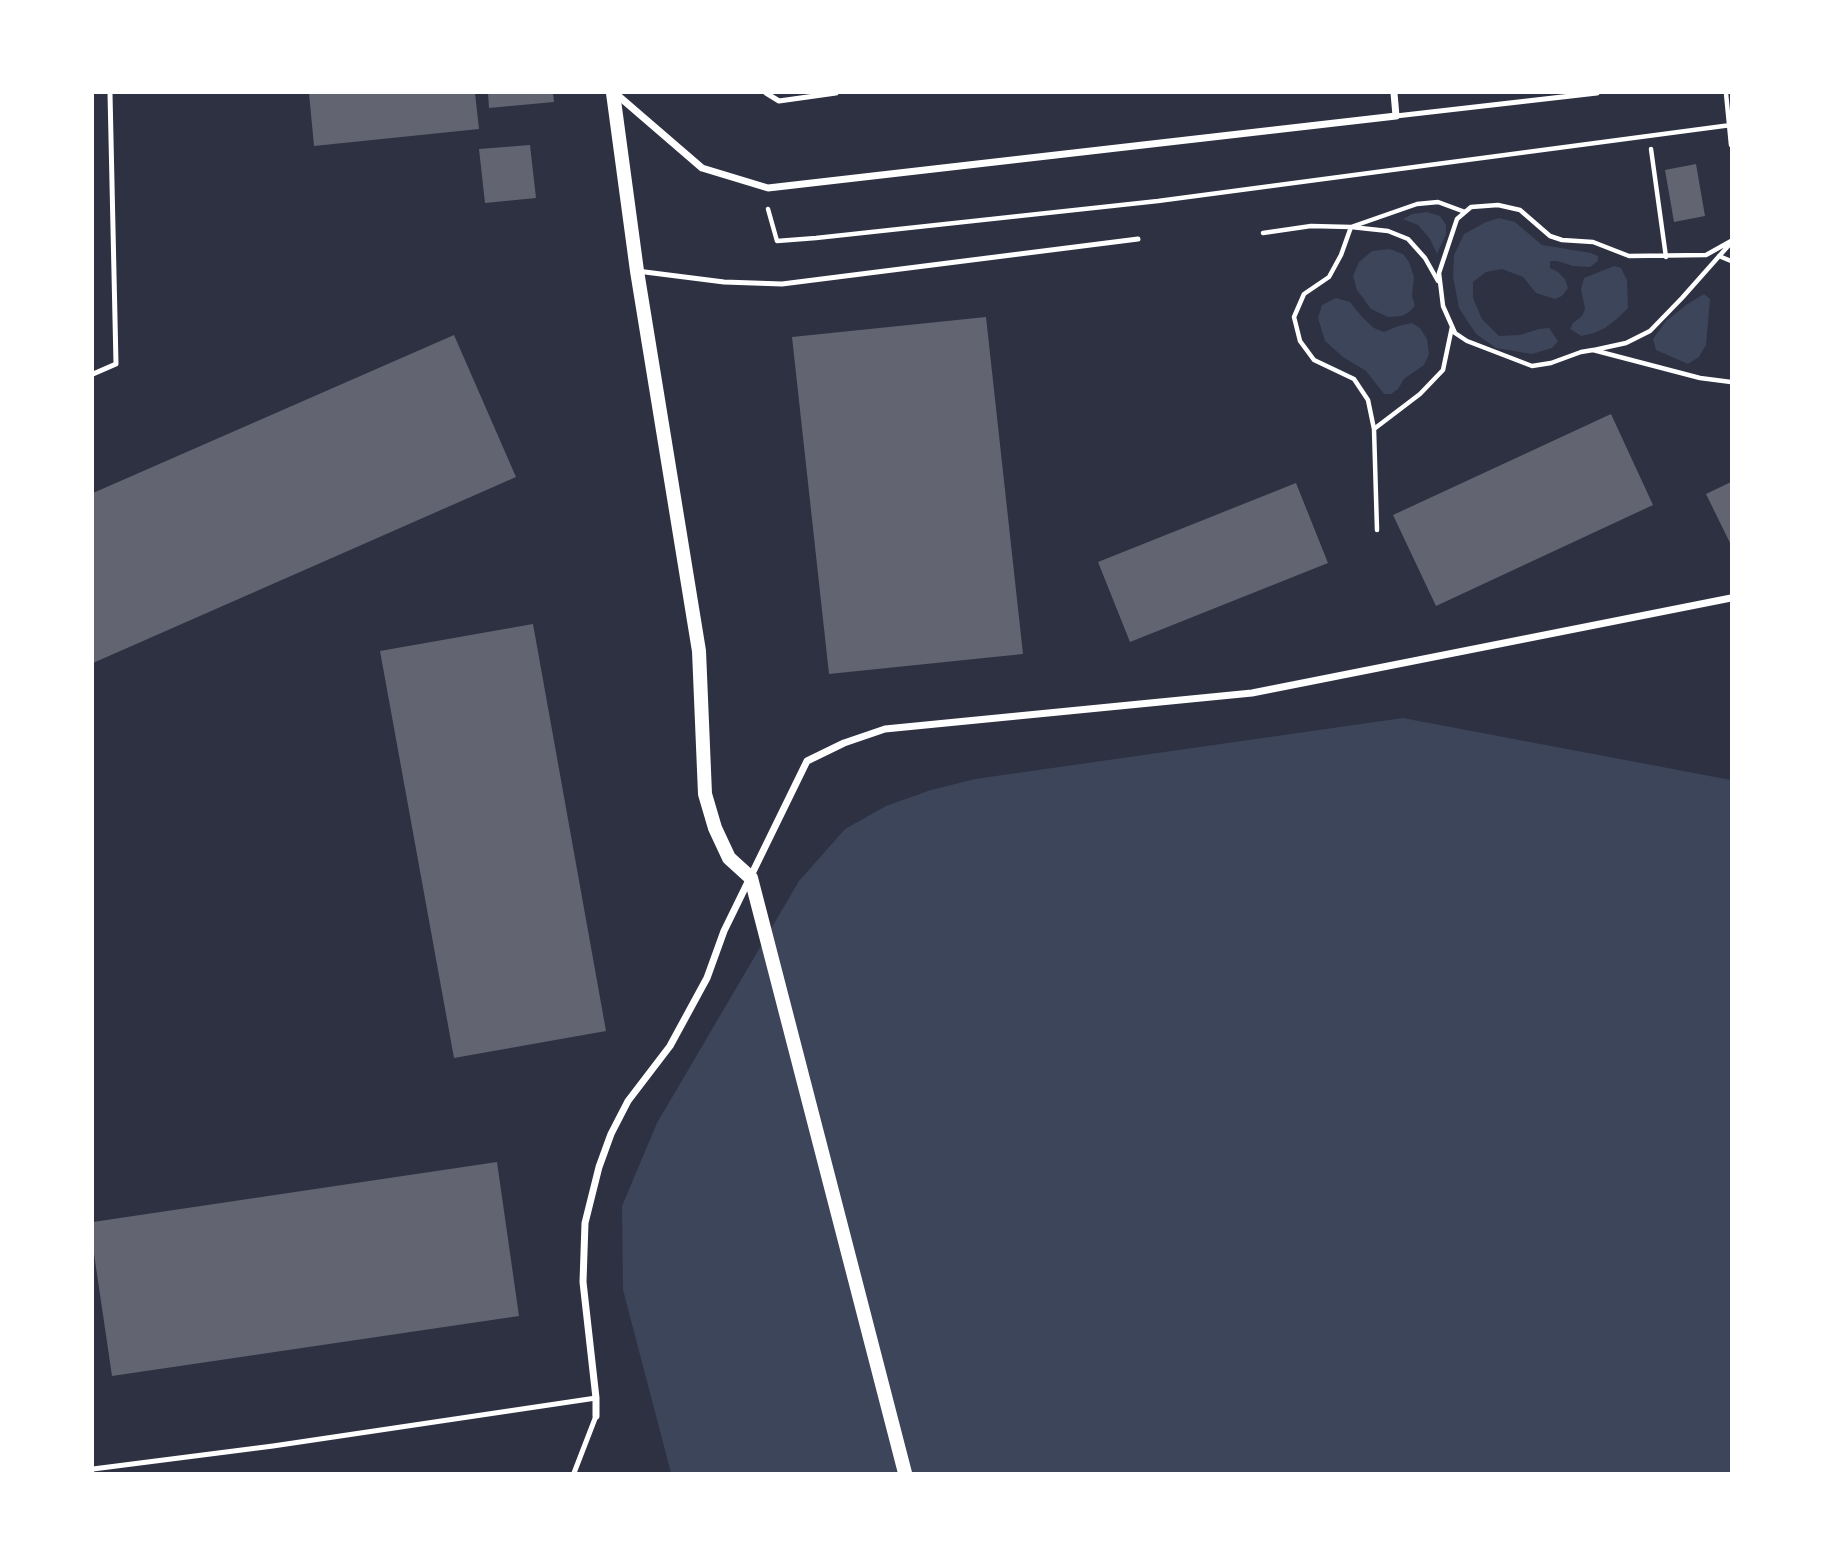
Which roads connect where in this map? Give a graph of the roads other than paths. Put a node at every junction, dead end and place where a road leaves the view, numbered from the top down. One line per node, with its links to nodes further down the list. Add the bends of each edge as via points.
1 (110, 93): 10 (lane, via 116,365)
2 (614, 93): 7 (street, via 702,168 768,188); 9 (main road)
3 (766, 93): 4 (lane, via 779,101)
4 (836, 93)
5 (1394, 93): 7 (street)
6 (1597, 93): 7 (lane)
7 (1396, 116)
8 (1138, 239): 9 (lane, via 782,284)
9 (637, 271): 12 (main road, via 699,651 705,794 729,858)
10 (93, 374)
11 (1731, 598): 12 (street, via 1252,692 885,729 807,761)
12 (751, 878): 13 (street, via 707,978 670,1046 628,1101 599,1167 584,1223 583,1282); 17 (main road)
13 (596, 1398): 14 (street); 15 (lane)
14 (596, 1416): 16 (lane)
15 (93, 1469)
16 (573, 1473)
17 (905, 1473)

